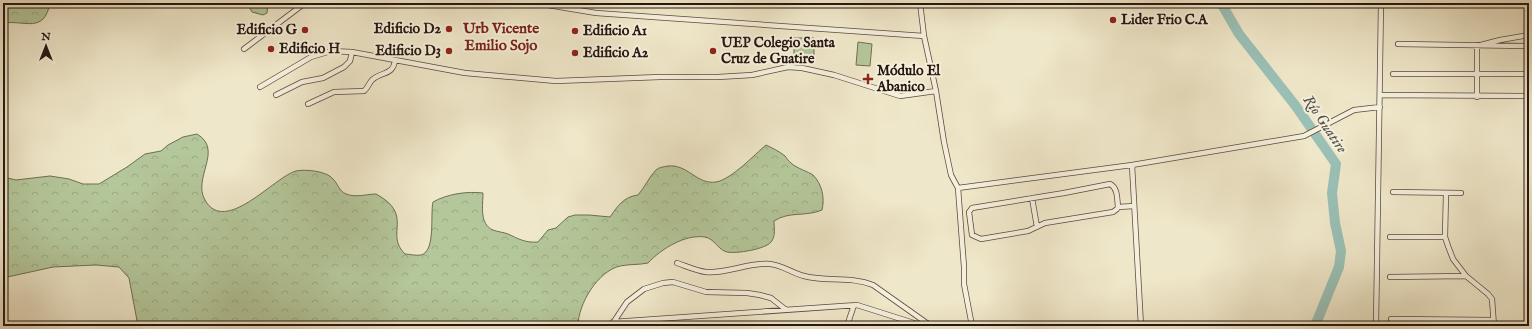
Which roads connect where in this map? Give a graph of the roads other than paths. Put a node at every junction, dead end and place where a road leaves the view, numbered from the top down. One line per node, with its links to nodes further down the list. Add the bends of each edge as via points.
1 (305, 3): 10 (street)
2 (536, 3): 6 (street, via 596,13)
3 (920, 3): 6 (street)
4 (1381, 3): 19 (street)
5 (1529, 35): 8 (street)
6 (924, 36): 17 (street)
7 (1398, 44): 8 (street)
8 (1476, 46): 9 (street); 14 (street)
9 (1529, 46)
10 (244, 49)
11 (352, 52): 12 (street); 16 (street, via 331,51 311,57); 18 (street, via 350,61 344,67 323,78 302,82)
12 (395, 60): 17 (street, via 465,73 556,81 752,75 788,67 834,75 900,96); 22 (street, via 391,71 375,78 364,91 334,92)
13 (1393, 74): 14 (street)
14 (1476, 74): 15 (street); 21 (street)
15 (1529, 74)
16 (260, 87)
17 (936, 91): 25 (street, via 951,175)
18 (276, 95)
19 (1380, 95): 21 (street); 23 (street)
20 (1529, 96): 21 (street)
21 (1476, 97)
22 (308, 104)
23 (1380, 107): 24 (street, via 1354,110 1304,136); 47 (street)
24 (1132, 165): 25 (street); 30 (street)
25 (958, 188): 45 (street, via 964,284)
26 (1392, 192): 27 (street)
27 (1446, 193): 28 (street); 34 (street)
28 (1461, 193)
29 (1032, 198): 31 (street, via 1110,184 1116,190); 32 (street); 32 (street, via 972,208 969,212 972,233 974,237 981,239 1028,231)
30 (1134, 206): 31 (street); 46 (street)
31 (1118, 207): 32 (street, via 1109,213 1045,223)
32 (1037, 227)
33 (1390, 237): 34 (street)
34 (1445, 237): 36 (street, via 1454,259)
35 (677, 263): 43 (street, via 705,272 771,264 803,276 864,281)
36 (1466, 276): 37 (street); 41 (street, via 1492,298)
37 (1390, 277)
38 (854, 305): 39 (street); 43 (street, via 918,324); 44 (street)
39 (785, 309): 42 (street); 42 (street, via 771,298 760,295 706,292 673,282 644,289 627,302)
40 (1391, 319): 41 (street)
41 (1493, 320): 48 (street)
42 (612, 324)
43 (929, 324)
44 (847, 326)
45 (972, 326)
46 (1141, 326)
47 (1376, 326)
48 (1494, 326)

